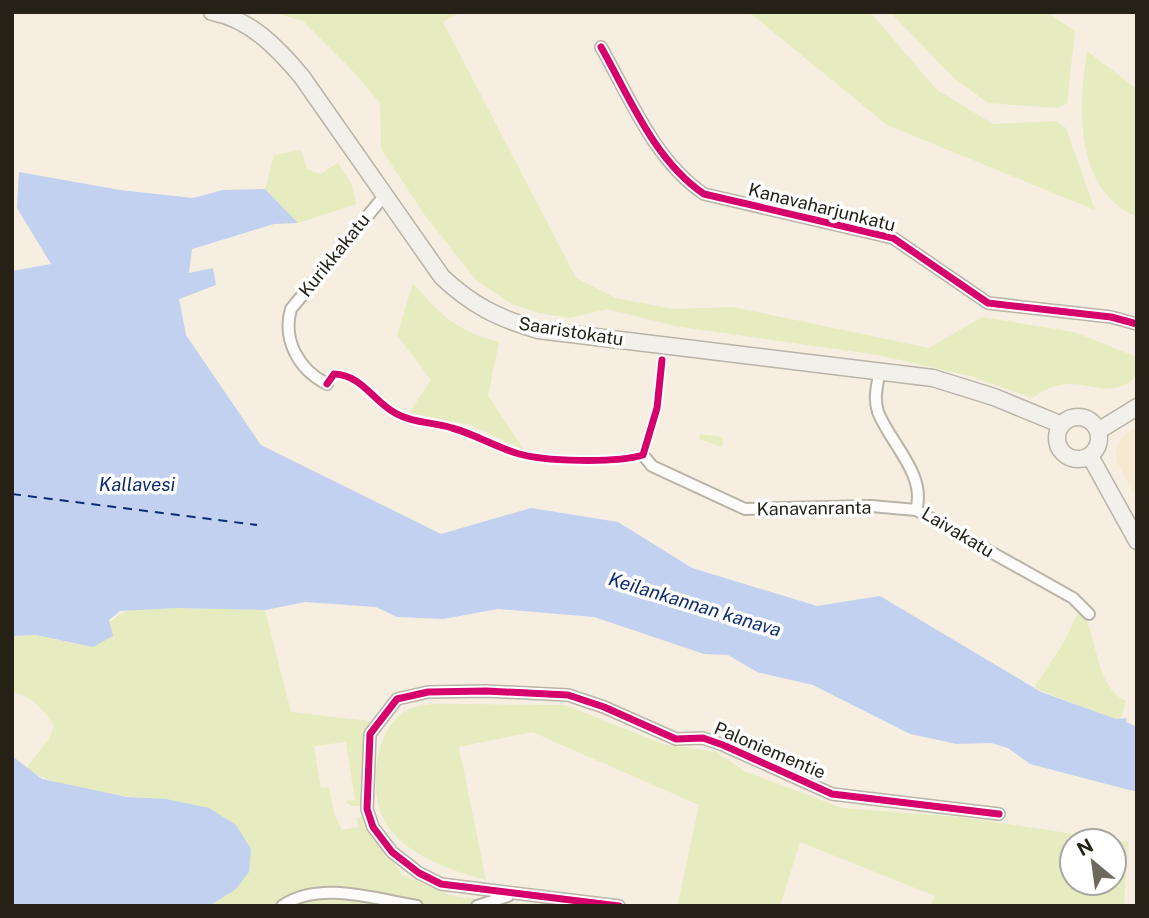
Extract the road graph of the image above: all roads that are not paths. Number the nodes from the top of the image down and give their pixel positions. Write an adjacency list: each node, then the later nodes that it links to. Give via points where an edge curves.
1 (212, 12): 3 (main road, Saaristokatu, via 250,27 279,50)
2 (601, 47): 4 (street, Kanavaharjunkatu, via 663,157 682,179 704,194 893,238 988,303)
3 (384, 196): 5 (main road, Saaristokatu, via 442,277 498,318 538,330); 6 (street, Kurikkakatu, via 291,309 287,323 295,351 314,377)
4 (1137, 324)
5 (880, 369): 8 (main road, Saaristokatu, via 933,378); 12 (street, Laivakatu, via 875,396 878,411 918,484)
6 (327, 384)
7 (1137, 407): 9 (main road)
8 (1062, 425): 9 (main road, via 1079,417); 11 (main road, via 1058,435 1063,452 1078,459)
9 (1098, 430): 11 (main road, via 1097,447)
10 (643, 455): 12 (street, Kanavanranta, via 652,466 746,509 870,506)
11 (1090, 456): 13 (main road)
12 (916, 510): 14 (street, Laivakatu, via 1073,598)
13 (1137, 541)
14 (1090, 614)
15 (999, 814): 16 (street, Paloniementie, via 832,794 703,738 676,739 568,695 428,692 397,699 370,734 366,792 373,827 392,852 441,884)
16 (514, 894): 19 (street); 20 (street, Paloniementie)
17 (282, 906): 18 (street, via 294,897 313,893)
18 (417, 906)
19 (477, 906)
20 (619, 906)

